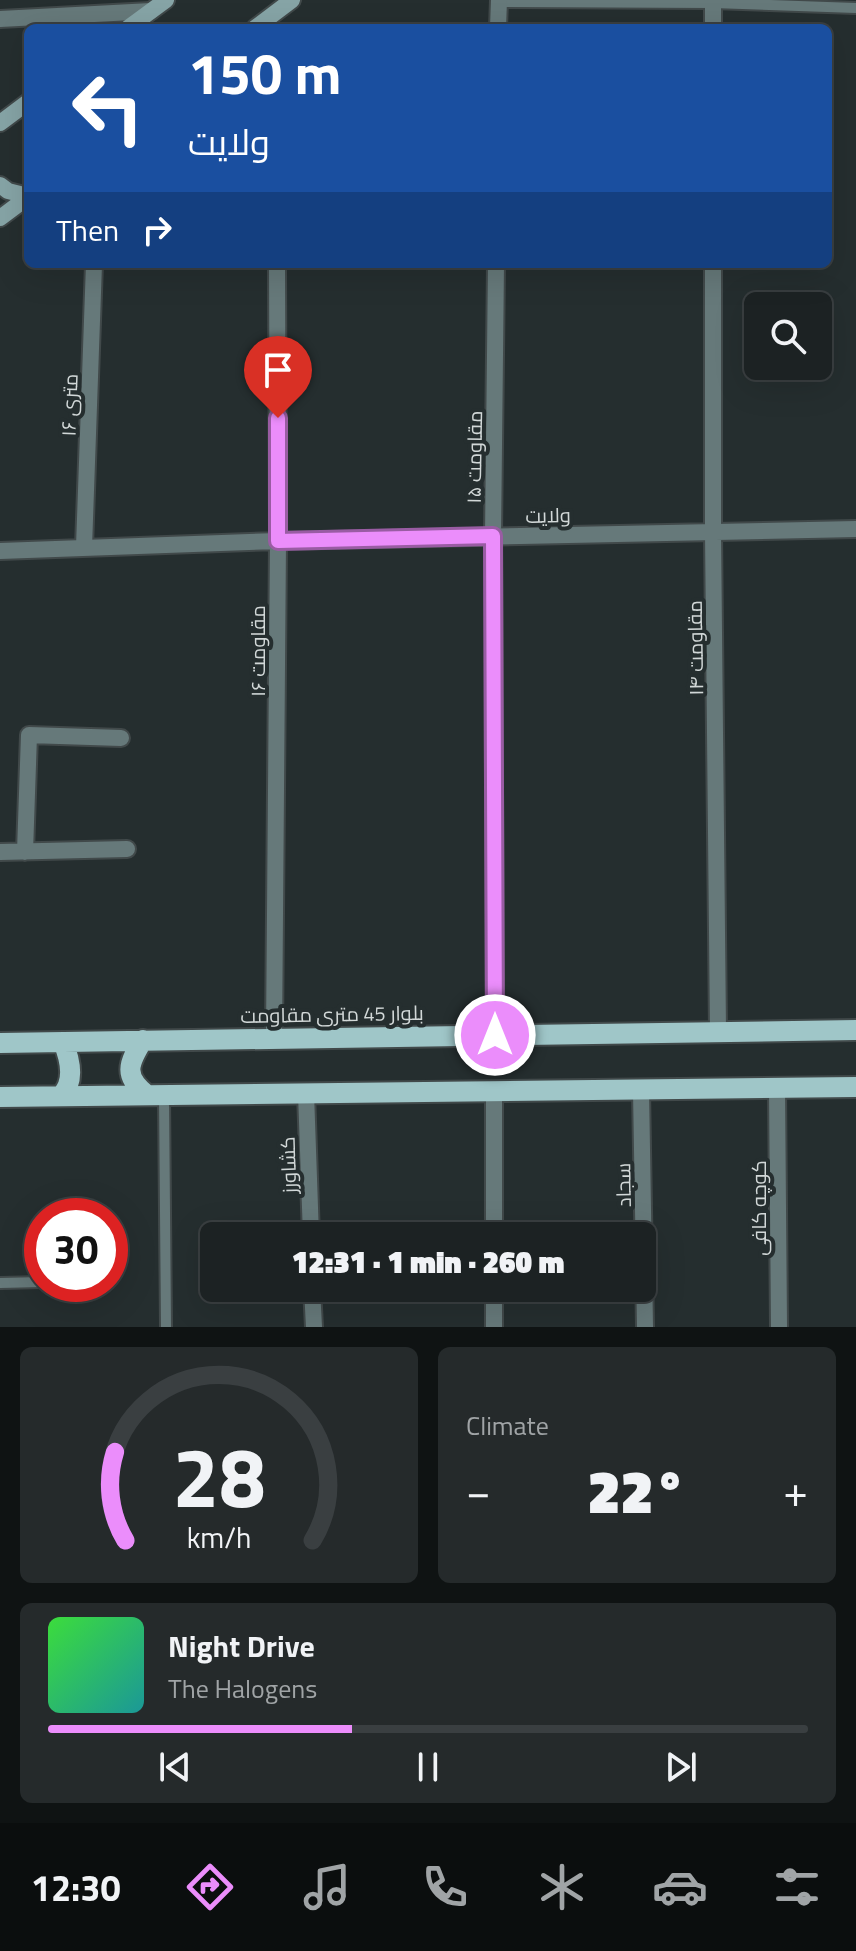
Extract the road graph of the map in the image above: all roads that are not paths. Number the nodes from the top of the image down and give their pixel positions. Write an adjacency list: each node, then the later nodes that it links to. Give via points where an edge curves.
1 (166, 0): 6 (main road)
2 (292, 0): 8 (main road)
3 (499, 1): 4 (lane); 10 (street)
4 (713, 1): 5 (lane); 11 (street)
5 (856, 8)
6 (151, 11): 7 (street); 9 (main road)
7 (0, 19)
8 (277, 20)
9 (133, 24)
10 (498, 24)
11 (713, 24)
12 (24, 105): 13 (main road)
13 (0, 123)
14 (0, 185): 15 (main road)
15 (24, 195)
16 (24, 199): 17 (main road)
17 (0, 218)
18 (94, 268): 26 (street, ۱۶ متری)
19 (277, 268): 25 (street, مقاومت ۱۶)
20 (496, 268): 24 (street, مقاومت ۱۵)
21 (713, 268): 23 (street, مقاومت ۱۴)
22 (856, 529): 23 (street, ولایت)
23 (713, 532): 24 (street, ولایت); 33 (street, مقاومت ۱۴)
24 (493, 536): 25 (street, ولایت); 34 (street, مقاومت ۱۵)
25 (278, 541): 26 (street, ولایت); 35 (street, مقاومت ۱۶)
26 (84, 547): 27 (street, ولایت)
27 (0, 551)
28 (121, 738): 31 (street, via 29,735)
29 (127, 849): 31 (street)
30 (0, 852): 31 (street)
31 (25, 852)
32 (856, 1030): 33 (main road, بلوار 45 متری مقاومت)
33 (718, 1032): 34 (main road, بلوار 45 متری مقاومت)
34 (495, 1035): 35 (main road, بلوار 45 متری مقاومت)
35 (274, 1038): 36 (main road, بلوار 45 متری مقاومت)
36 (143, 1040): 37 (main road, بلوار 45 متری مقاومت); 44 (main road, via 130,1071 134,1085)
37 (63, 1042): 38 (main road, بلوار 45 متری مقاومت); 45 (main road, via 71,1074)
38 (0, 1043)
39 (856, 1087): 40 (main road)
40 (777, 1088): 41 (main road); 57 (street, کوچه کافی)
41 (641, 1090): 42 (main road); 56 (street, سجاد)
42 (494, 1091): 43 (main road); 48 (street)
43 (306, 1093): 44 (main road); 47 (street, کشاورز)
44 (156, 1095): 45 (main road); 53 (lane)
45 (61, 1096): 46 (main road)
46 (0, 1097)
47 (311, 1222)
48 (494, 1222)
49 (24, 1282): 50 (lane)
50 (0, 1283)
51 (313, 1302): 54 (street)
52 (494, 1302): 55 (street)
53 (166, 1327)
54 (314, 1327)
55 (494, 1327)
56 (645, 1327)
57 (779, 1327)

